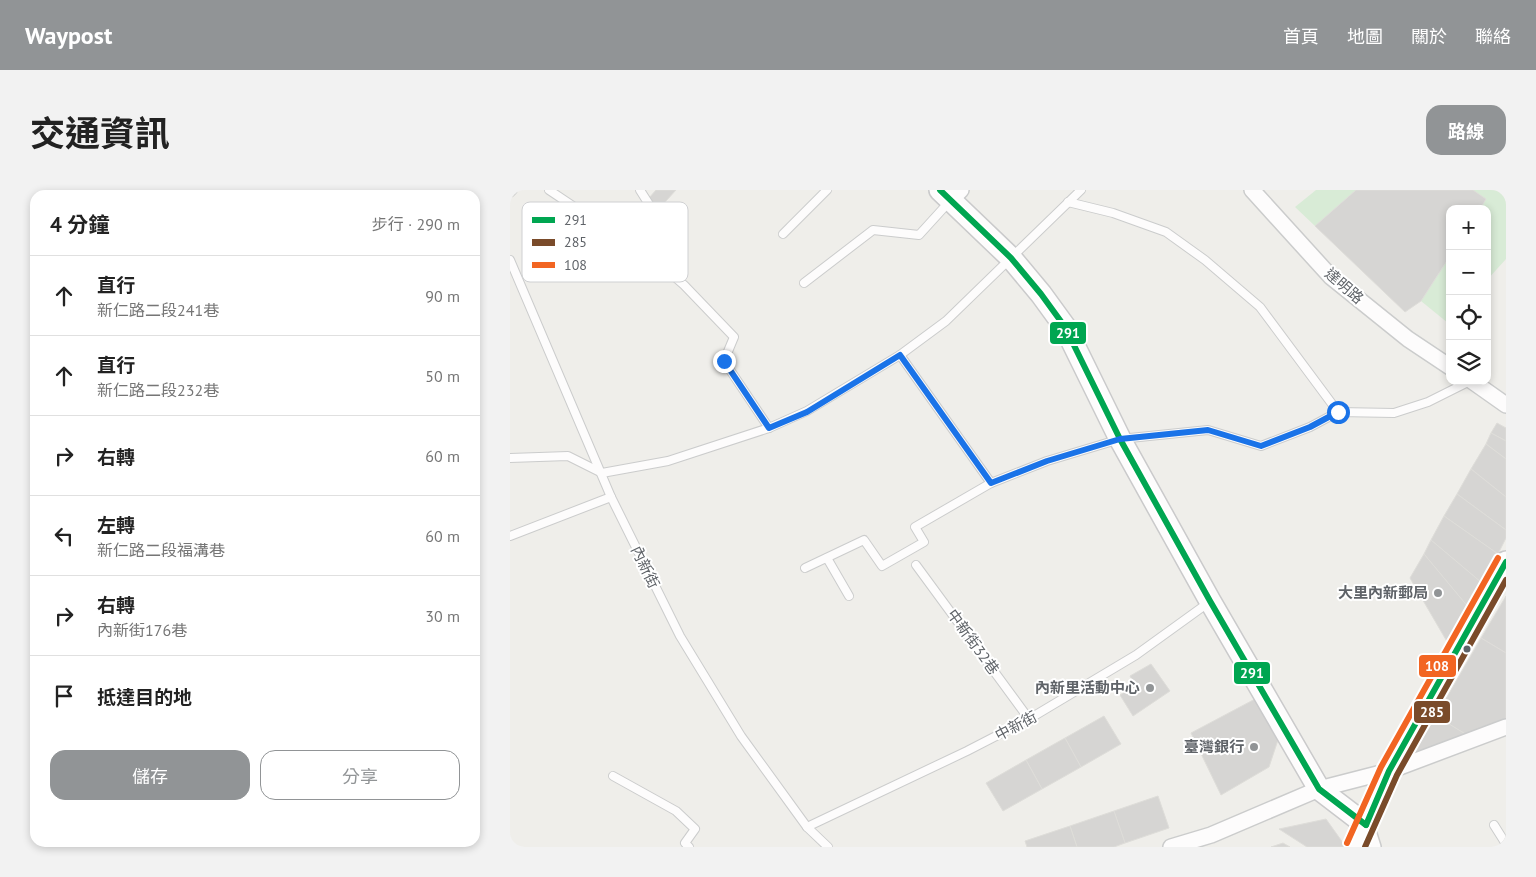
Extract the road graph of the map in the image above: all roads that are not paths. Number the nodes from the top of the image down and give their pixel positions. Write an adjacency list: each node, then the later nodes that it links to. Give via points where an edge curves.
1 (513, 190): 7 (lane)
2 (549, 190): 9 (lane)
3 (640, 190): 10 (lane)
4 (827, 190): 12 (lane)
5 (1081, 190): 11 (lane)
6 (1252, 190): 18 (street, 達明路, via 1331,276 1408,339)
7 (510, 193)
8 (950, 194): 13 (street); 16 (lane, via 918,235 873,230)
9 (567, 202)
10 (648, 202)
11 (1068, 202): 13 (lane); 22 (lane, via 1113,213 1166,232 1205,260 1260,307)
12 (783, 234)
13 (1011, 258): 17 (lane, via 946,321); 24 (street, via 1065,327)
14 (510, 260): 26 (lane, 內新街)
15 (679, 282): 23 (lane, via 734,337 724,361)
16 (804, 282)
17 (900, 355): 23 (lane, via 807,412); 27 (lane)
18 (1446, 364)
19 (1463, 385): 22 (lane, via 1428,402 1394,413)
20 (1477, 385): 21 (street)
21 (1506, 404)
22 (1338, 412): 24 (lane, via 1261,446 1208,430)
23 (769, 428): 26 (lane, via 668,461)
24 (1120, 439): 27 (lane, via 1047,461); 35 (street)
25 (510, 458): 26 (lane, via 568,456)
26 (602, 473): 28 (lane, 內新街)
27 (991, 483): 30 (lane, via 915,527 924,542 882,566 864,540)
28 (611, 497): 29 (lane); 43 (lane, 內新街, via 680,636 741,736)
29 (510, 536)
30 (828, 558): 33 (lane); 34 (lane)
31 (1506, 562): 38 (street)
32 (916, 565): 36 (lane, 中新街32巷)
33 (805, 568)
34 (850, 596)
35 (1210, 601): 36 (lane, 中新街, via 1136,655); 40 (street)
36 (1030, 719): 43 (lane, 中新街)
37 (1506, 727): 38 (street)
38 (1388, 771): 40 (street); 41 (street)
39 (613, 776): 45 (lane, via 676,810 695,829 685,843)
40 (1319, 789): 41 (street); 47 (street, via 1211,835)
41 (1366, 825): 48 (street); 49 (street)
42 (1494, 825): 44 (lane)
43 (807, 827): 46 (lane, 內新街)
44 (1506, 844)
45 (689, 847)
46 (828, 847)
47 (1171, 847)
48 (1355, 847)
49 (1373, 847)

